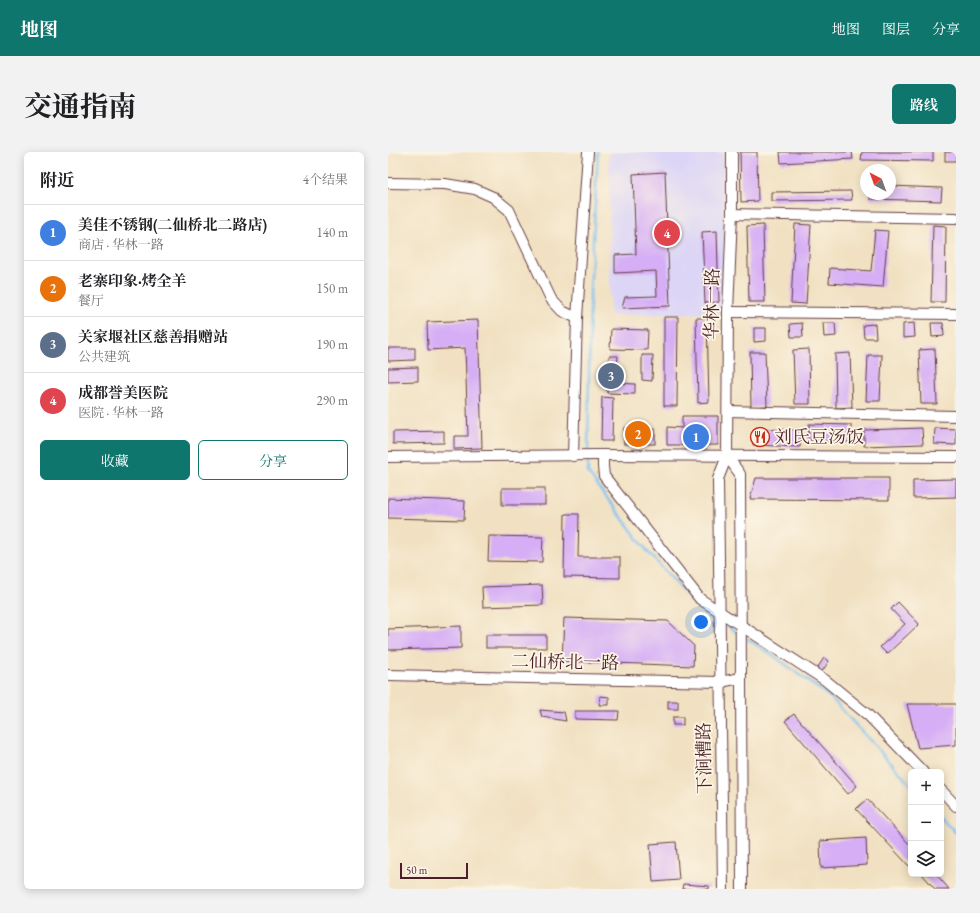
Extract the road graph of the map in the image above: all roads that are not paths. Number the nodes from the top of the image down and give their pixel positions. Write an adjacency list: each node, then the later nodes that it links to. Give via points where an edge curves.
1 (588, 152): 8 (street)
2 (732, 152): 4 (street, 华林一路)
3 (388, 183): 8 (street, via 445,184 475,189 493,197 509,210 551,300 562,311)
4 (732, 214): 5 (street); 6 (street, 华林一路)
5 (956, 218)
6 (728, 312): 7 (street); 9 (street, 华林一路)
7 (956, 314)
8 (577, 318): 12 (street)
9 (728, 412): 10 (street); 13 (street, 华林一路)
10 (956, 416)
11 (601, 455): 12 (street); 13 (street); 16 (street, via 604,476 700,599)
12 (576, 456): 15 (street)
13 (727, 456): 14 (street); 16 (street, 下涧槽路, via 718,479); 17 (street, 下涧槽路, via 740,474)
14 (956, 456)
15 (388, 457)
16 (720, 618): 17 (street); 20 (street, 下涧槽路)
17 (741, 632): 19 (street, 下涧槽路); 21 (street, via 825,680 868,715)
18 (388, 675): 20 (street, 二仙桥北一路)
19 (741, 678): 20 (street, 二仙桥北一路); 25 (street, 下涧槽路)
20 (720, 682): 24 (street, 下涧槽路)
21 (920, 769)
22 (944, 793): 23 (street)
23 (956, 806)
24 (723, 889)
25 (742, 889)

